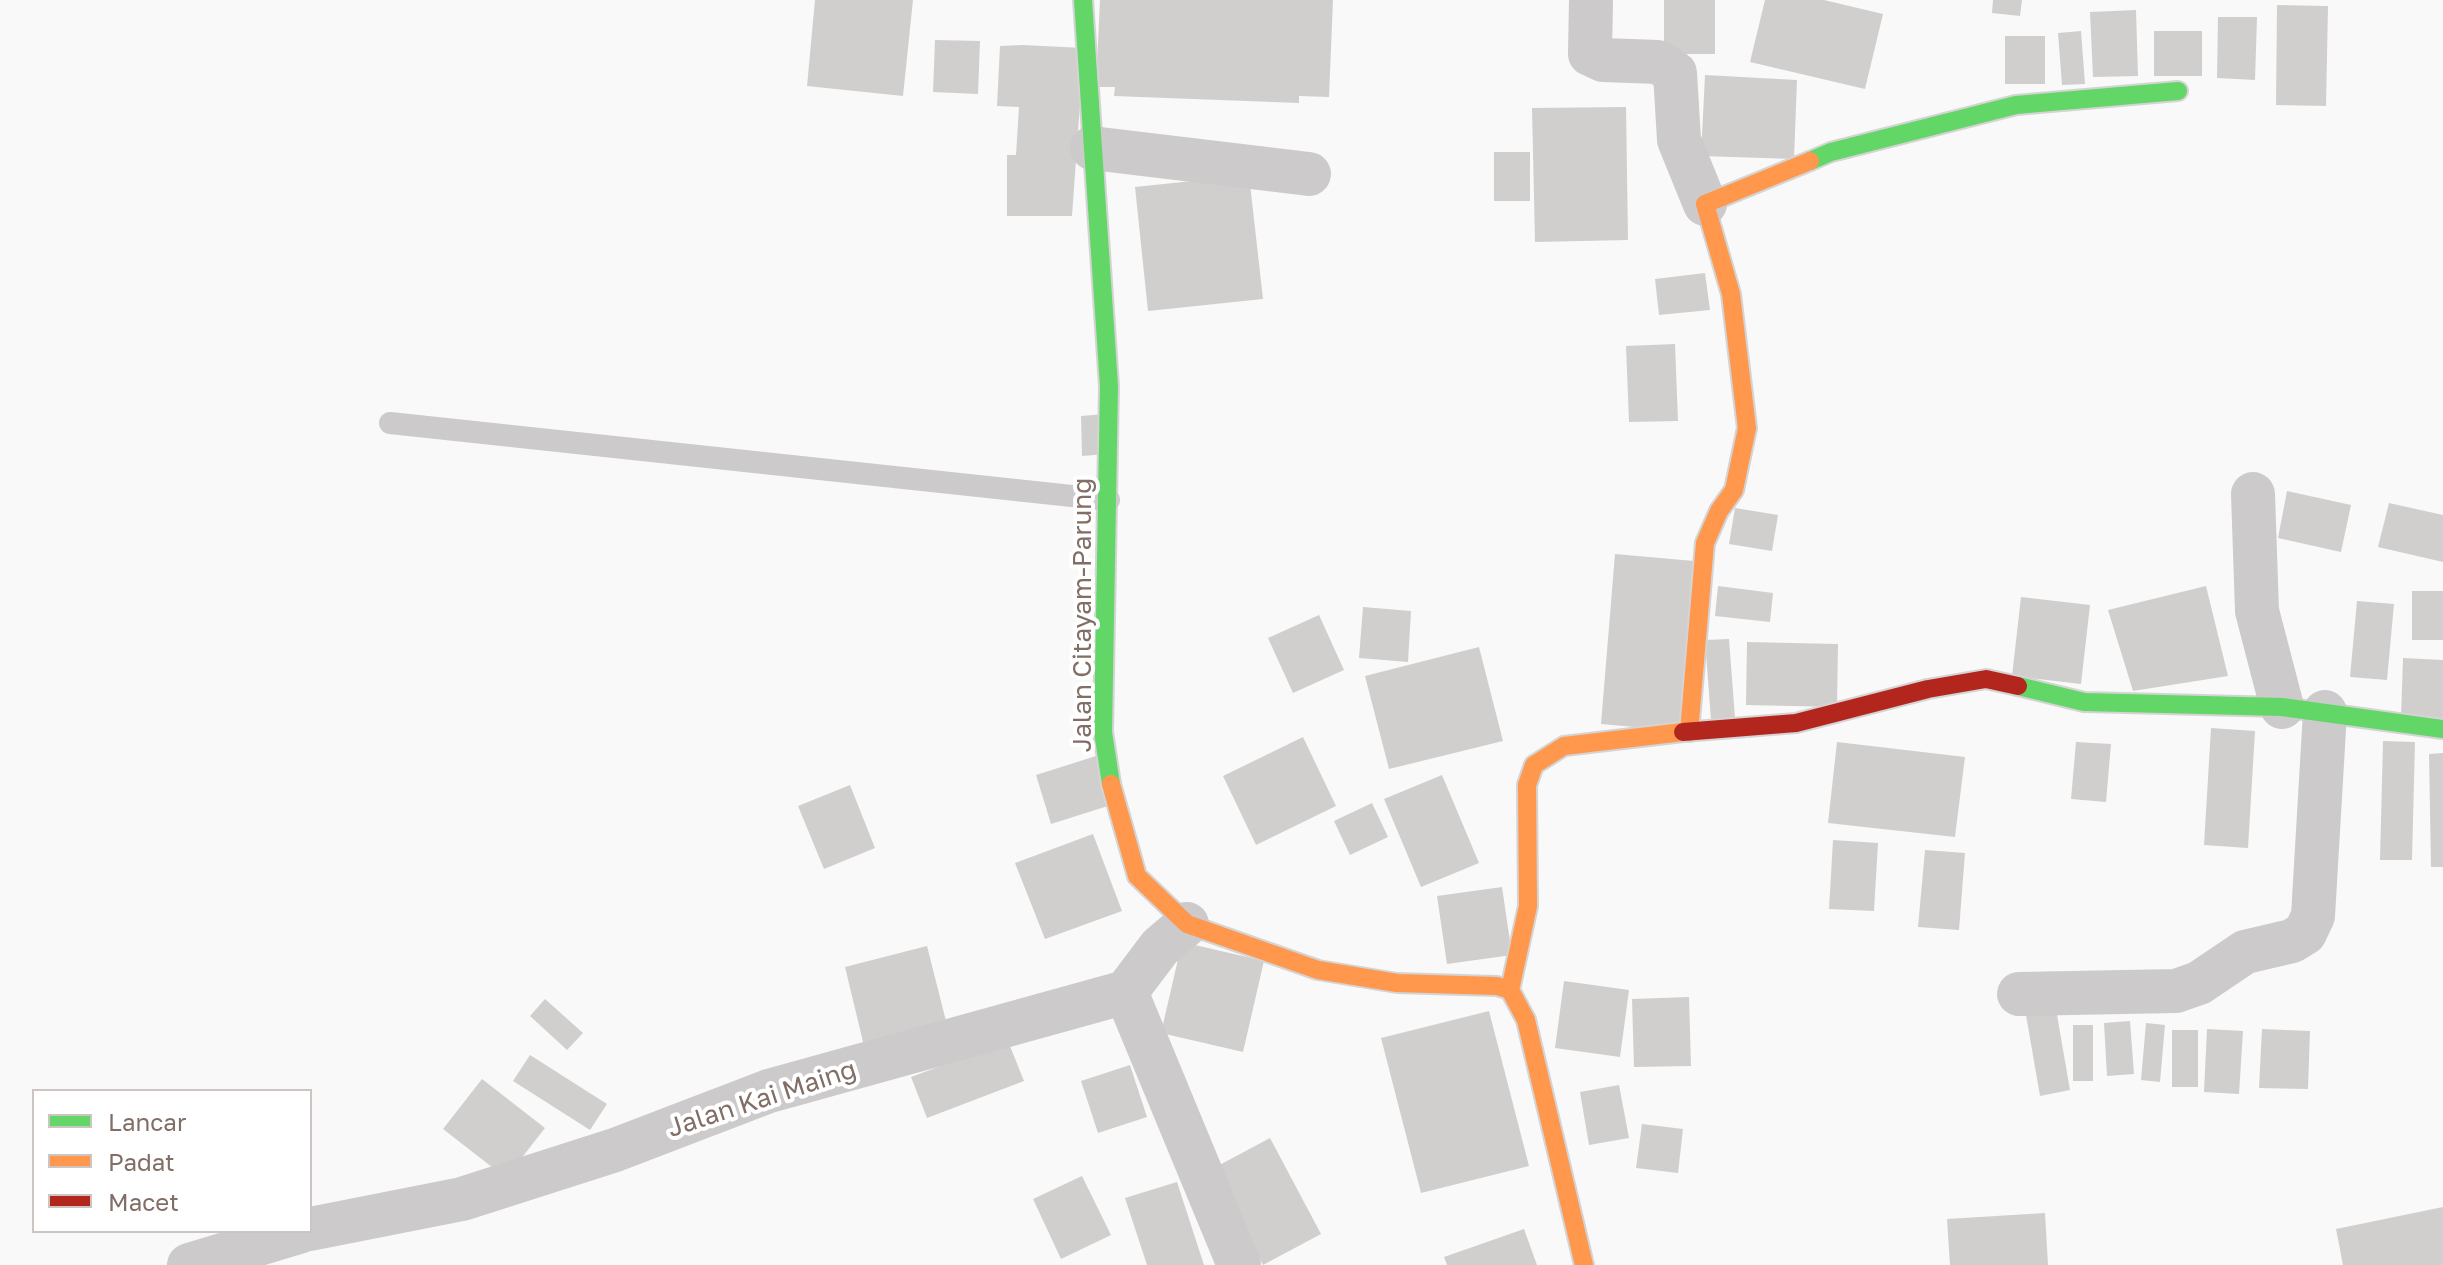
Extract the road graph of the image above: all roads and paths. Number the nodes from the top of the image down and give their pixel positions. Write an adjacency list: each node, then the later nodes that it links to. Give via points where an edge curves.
1 (1083, 0): 4 (street, Jalan Citayam-Parung)
2 (1591, 0): 6 (street, via 1590,54 1603,60 1658,62 1675,73 1679,140)
3 (2178, 91): 6 (street, via 2029,103 1979,113 1831,152)
4 (1092, 148): 5 (street); 9 (street, Jalan Citayam-Parung, via 1109,386)
5 (1309, 174)
6 (1705, 204): 13 (street, via 1731,294 1747,428 1734,490 1705,543)
7 (390, 423): 9 (lane)
8 (2253, 494): 10 (street, via 2257,611)
9 (1109, 500): 14 (street, Jalan Citayam-Parung, via 1103,732 1112,792 1137,876)
10 (2282, 707): 11 (street); 13 (street, via 2084,702 1986,679 1796,723)
11 (2325, 712): 12 (street); 17 (street, via 2313,916 2305,933 2245,952 2199,983 2176,991)
12 (2443, 729)
13 (1689, 732): 15 (street, via 1587,741 1545,755 1534,765 1526,797 1528,906)
14 (1187, 924): 15 (street, Jalan Citayam-Parung, via 1318,970 1397,983); 16 (street, via 1140,969)
15 (1510, 990): 22 (street, via 1526,1020)
16 (1126, 992): 18 (street, Jalan Kai Maing, via 769,1091 615,1150 462,1199); 21 (street)
17 (2019, 994)
18 (312, 1229)
19 (295, 1233): 20 (street)
20 (189, 1265)
21 (1239, 1265)
22 (1584, 1265)

